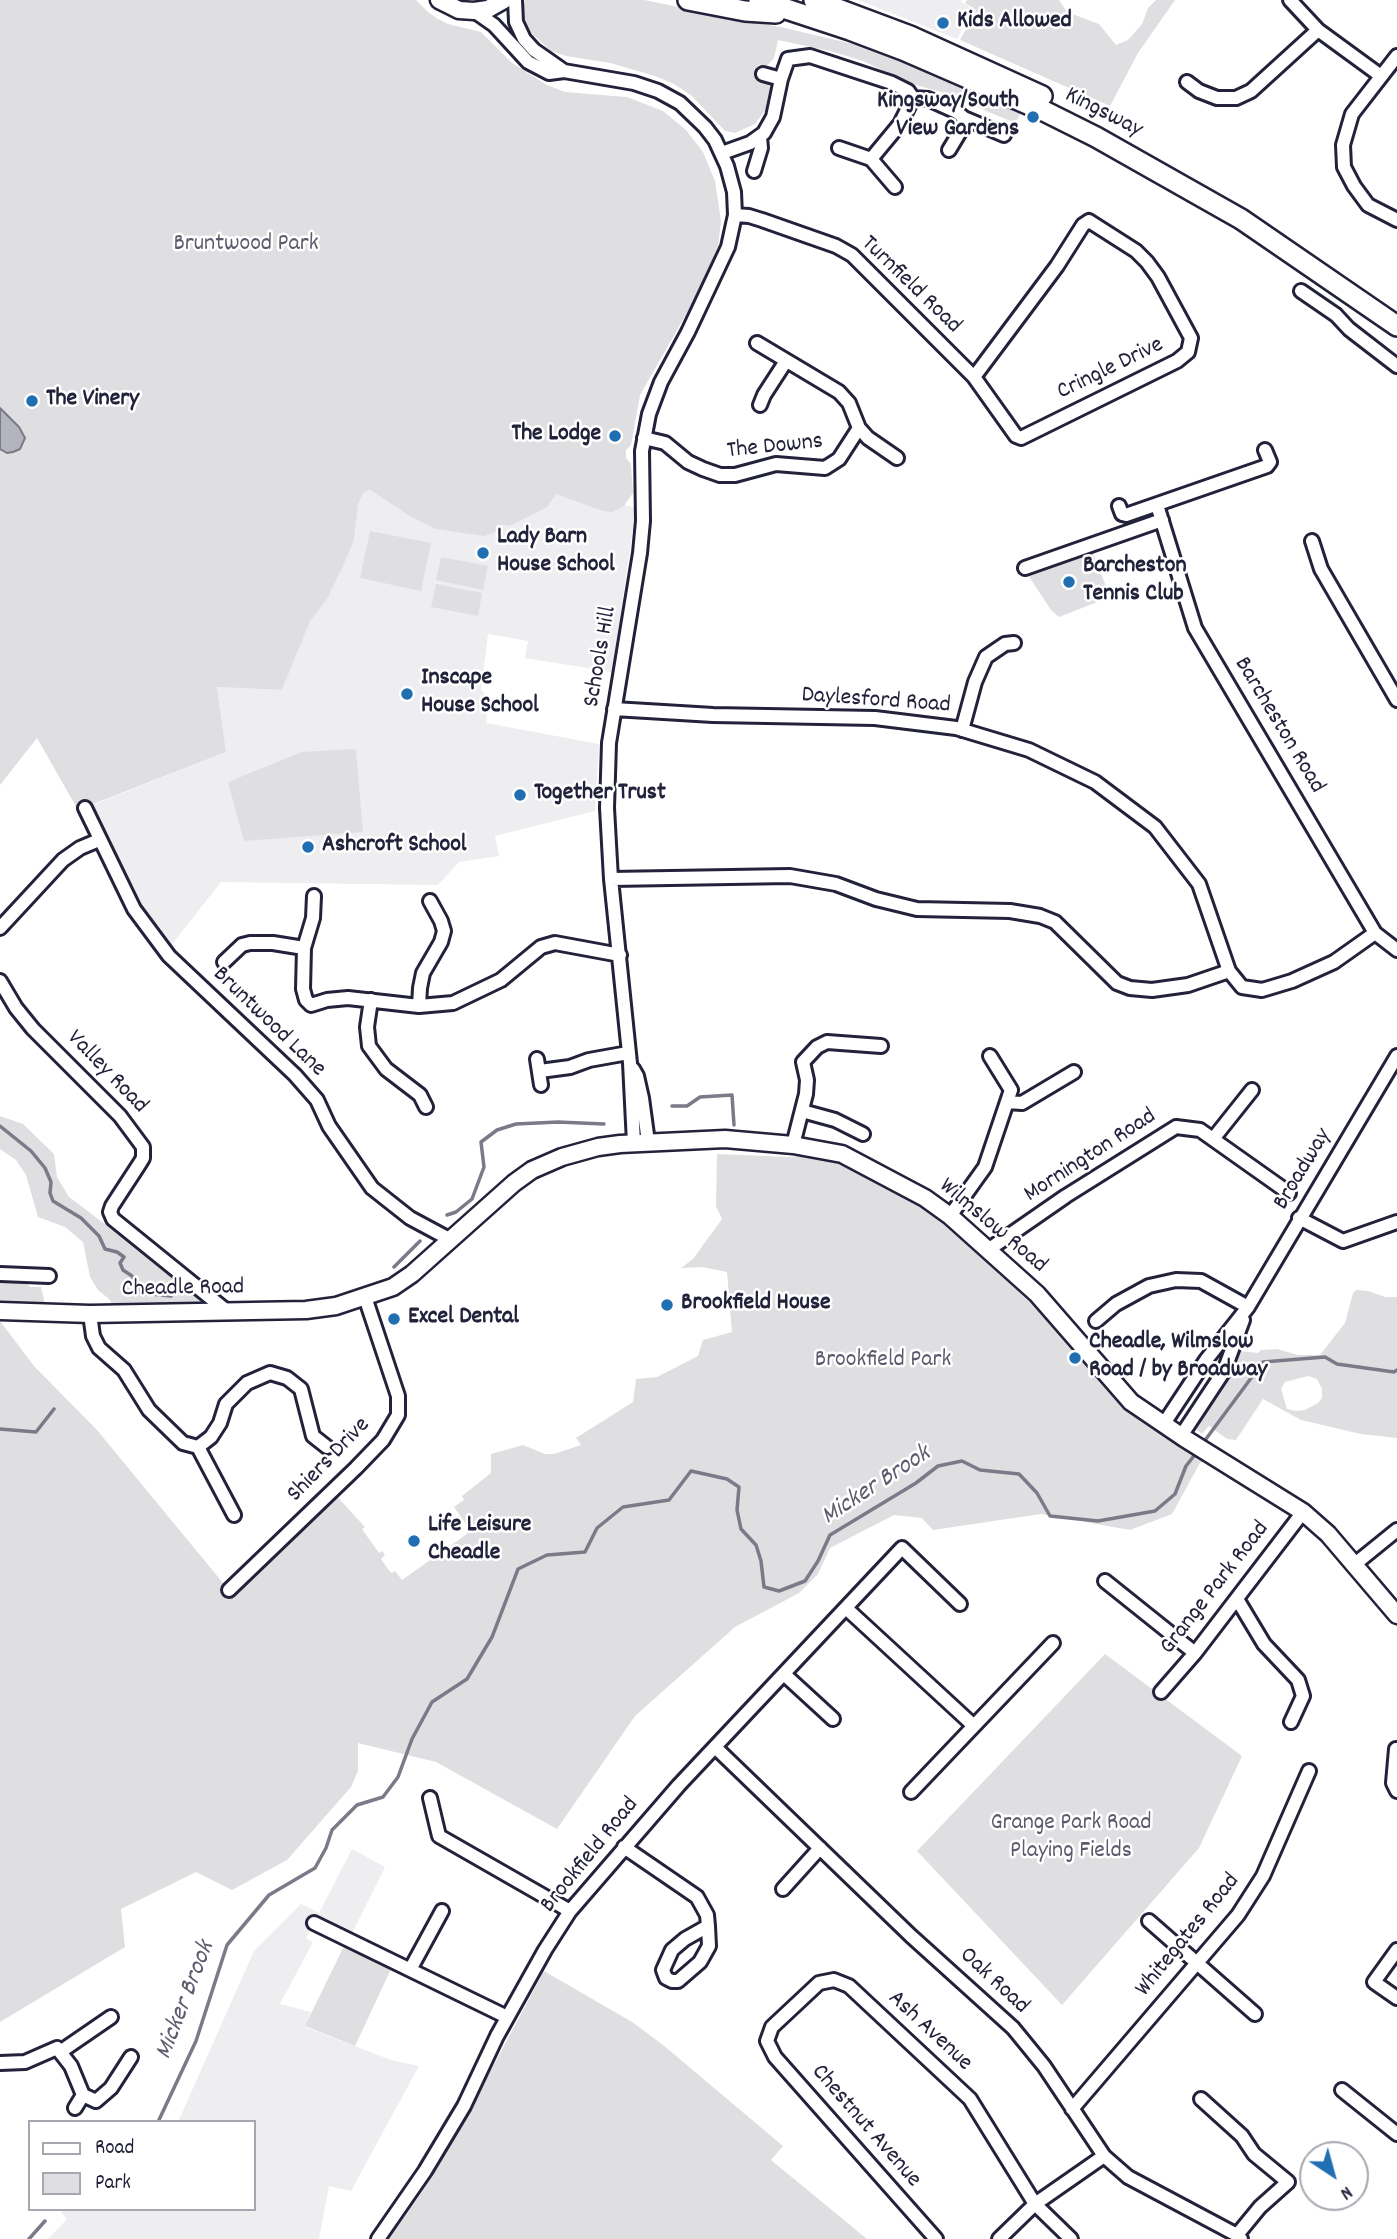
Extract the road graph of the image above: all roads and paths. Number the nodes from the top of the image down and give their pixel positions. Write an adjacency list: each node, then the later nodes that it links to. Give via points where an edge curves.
1 (439, 0): 8 (main road)
2 (504, 0): 8 (main road)
3 (515, 0): 11 (street, Schools Hill, via 516,22 524,39)
4 (688, 0): 7 (highway, via 745,11)
5 (758, 0): 7 (highway, Kingsway)
6 (1290, 0): 9 (street)
7 (814, 4): 29 (highway, Kingsway, via 910,36 1153,152 1297,239); 30 (highway, Kingsway, via 1096,137 1241,219)
8 (474, 11): 11 (street, Schools Hill, via 539,69 549,74)
9 (1318, 30): 13 (street); 15 (street, via 1251,91 1236,98 1217,98)
10 (1397, 56): 13 (street)
11 (564, 71): 22 (street, Schools Hill, via 658,91 690,111)
12 (763, 74): 14 (street)
13 (1381, 76): 27 (street, via 1352,114 1343,145 1344,167 1368,205)
14 (781, 79): 16 (street, via 788,59 810,56 892,83); 19 (street, via 773,117)
15 (1187, 82)
16 (914, 98): 17 (street, via 928,99); 23 (street, via 900,124)
17 (964, 118): 18 (street); 21 (street)
18 (1004, 135)
19 (760, 137): 22 (street); 24 (street)
20 (839, 148): 23 (street)
21 (949, 150)
22 (722, 153): 26 (street, Schools Hill, via 733,185)
23 (871, 159): 25 (street)
24 (754, 171)
25 (895, 187)
26 (736, 215): 34 (street, Turnfield Road, via 845,250); 37 (street, Schools Hill, via 729,247 661,382)
27 (1397, 220)
28 (1301, 291): 33 (street)
29 (1397, 310)
30 (1397, 326)
31 (757, 343): 32 (street, The Downs)
32 (786, 361): 35 (street, The Downs); 36 (street, The Downs, via 839,391)
33 (1397, 366)
34 (974, 377): 38 (street, Turnfield Road); 38 (street, Cringle Drive, via 1089,221 1136,251 1152,268 1191,338 1186,355)
35 (760, 405)
36 (859, 428): 37 (street, The Downs, via 839,459 825,468 776,464 735,475 703,469 665,443); 40 (street, The Downs)
37 (644, 438): 48 (street, Schools Hill, via 640,553)
38 (1021, 438)
39 (1265, 450): 41 (street, via 1267,466)
40 (897, 458)
41 (1157, 505): 42 (street, via 1126,515); 43 (street, Barcheston Road)
42 (1119, 506)
43 (1162, 520): 45 (street); 56 (street, Barcheston Road, via 1195,628)
44 (1312, 541): 47 (street, via 1321,569)
45 (1025, 568)
46 (1013, 643): 49 (street, via 986,657)
47 (1397, 700)
48 (614, 709): 49 (street, Daylesford Road, via 875,718); 52 (street, Schools Hill, via 607,769)
49 (962, 730): 61 (street, Daylesford Road, via 1028,750 1096,782 1155,827 1199,884)
50 (85, 808): 51 (street, Bruntwood Lane)
51 (99, 840): 55 (street, via 63,860); 83 (street, Bruntwood Lane, via 134,909 161,946 317,1100 329,1126 372,1188 410,1218)
52 (611, 879): 59 (street, Schools Hill); 61 (street, via 790,876 836,884 917,909 1040,916 1055,922 1117,983 1130,988 1188,985)
53 (314, 896): 57 (street)
54 (430, 901): 64 (street, via 444,931 424,973)
55 (0, 928)
56 (1375, 933): 58 (street, Barcheston Road); 61 (street, via 1334,961 1262,990 1242,987)
57 (304, 948): 60 (street, via 250,943); 63 (street, via 303,989 311,1005 348,998)
58 (1397, 950)
59 (620, 954): 64 (street, via 555,943 541,947 501,980 472,996); 67 (street, Schools Hill)
60 (224, 962)
61 (1229, 971)
62 (0, 981): 90 (street, Valley Road, via 33,1029 140,1140 143,1158 112,1206 113,1219)
63 (371, 1000): 64 (street); 73 (street, via 369,1046)
64 (419, 1006)
65 (881, 1046): 74 (street, via 827,1042 797,1060 807,1080)
66 (990, 1056): 72 (street, via 1011,1090)
67 (629, 1058): 70 (street, via 589,1060 570,1067 538,1065); 77 (street, Schools Hill, via 637,1076)
68 (1395, 1061): 81 (street, Broadway)
69 (1074, 1072): 72 (street, via 1022,1103)
70 (541, 1085)
71 (1252, 1090): 76 (street)
72 (1007, 1102): 80 (street, via 985,1167)
73 (426, 1107)
74 (802, 1111): 75 (street); 78 (street)
75 (863, 1134)
76 (1213, 1139): 79 (street, Mornington Road); 84 (street, Mornington Road, via 1200,1129 1176,1128)
77 (641, 1142): 78 (main road, Wilmslow Road, via 717,1133); 83 (main road, Wilmslow Road, via 598,1147 532,1170)
78 (793, 1145): 80 (main road, Wilmslow Road, via 842,1154)
79 (1289, 1193)
80 (950, 1216): 84 (main road, Wilmslow Road)
81 (1299, 1218): 82 (street, via 1343,1241); 88 (street, Broadway)
82 (1397, 1222)
83 (451, 1240): 87 (main road, Wilmslow Road, via 393,1287)
84 (988, 1250): 93 (main road, Wilmslow Road, via 1037,1294 1131,1402)
85 (0, 1274): 86 (street)
86 (50, 1276)
87 (365, 1297): 90 (main road, Cheadle Road, via 306,1311); 102 (street, Shiers Drive, via 398,1396 398,1415 383,1440 356,1468)
88 (1248, 1307): 92 (street, via 1201,1282 1177,1280 1149,1286); 93 (street, Broadway); 94 (street, Broadway, via 1224,1371)
89 (0, 1311): 91 (main road, Cheadle Road)
90 (228, 1312): 91 (main road, Cheadle Road)
91 (90, 1314): 95 (street, via 99,1349 124,1370 149,1410 183,1443)
92 (1096, 1321)
93 (1163, 1425): 94 (main road, Wilmslow Road)
94 (1185, 1439): 97 (main road, Wilmslow Road)
95 (198, 1447): 96 (street, via 211,1437 226,1404 247,1383 270,1373 301,1389 313,1436); 98 (street)
96 (327, 1447)
97 (1303, 1512): 100 (main road, Wilmslow Road); 103 (street, Grange Park Road)
98 (234, 1515)
99 (1397, 1530): 100 (street)
100 (1355, 1564): 106 (main road, Wilmslow Road)
101 (1105, 1581): 108 (street)
102 (229, 1590)
103 (1237, 1599): 108 (street, Grange Park Road); 113 (street, via 1264,1644 1298,1680 1303,1696)
104 (960, 1604): 105 (street, Brookfield Road, via 902,1548)
105 (847, 1609): 109 (street, Brookfield Road); 112 (street)
106 (1397, 1615)
107 (1053, 1643): 112 (street)
108 (1195, 1653): 110 (street, Grange Park Road)
109 (785, 1675): 111 (street); 114 (street, Brookfield Road)
110 (1161, 1692)
111 (833, 1719)
112 (969, 1722): 118 (street)
113 (1291, 1722)
114 (715, 1747): 120 (street, Brookfield Road); 121 (street, Oak Road)
115 (1396, 1749): 117 (street, via 1393,1783)
116 (1309, 1771): 129 (street, Whitegates Road, via 1263,1876)
117 (1397, 1791)
118 (911, 1792)
119 (430, 1798): 124 (street, via 439,1836)
120 (624, 1847): 124 (street, Brookfield Road); 127 (street, via 696,1897)
121 (820, 1848): 122 (street); 143 (street, Oak Road, via 1013,2028)
122 (783, 1889)
123 (442, 1911): 130 (street)
124 (570, 1911): 134 (street, Brookfield Road)
125 (1149, 1921): 129 (street)
126 (314, 1923): 130 (street)
127 (708, 1926): 127 (street, via 709,1946 700,1962 671,1982 663,1970 672,1950)
128 (1397, 1950): 131 (street, via 1374,1982)
129 (1196, 1965): 132 (street); 143 (street, Whitegates Road)
130 (411, 1968): 134 (street)
131 (1397, 1998)
132 (1255, 2014)
133 (111, 2017): 136 (street)
134 (508, 2017): 148 (street, Brookfield Road, via 464,2106)
135 (767, 2041): 146 (street, Ash Avenue, via 772,2027 819,1983 834,1980 849,1986 970,2099); 149 (street, Chestnut Avenue, via 775,2057)
136 (60, 2052): 138 (street, via 57,2048 25,2062); 140 (street)
137 (131, 2057): 140 (street, via 111,2088 96,2101)
138 (0, 2063)
139 (1342, 2090): 144 (street)
140 (83, 2095): 142 (street)
141 (1201, 2099): 147 (street, via 1288,2182 1260,2207)
142 (75, 2108)
143 (1072, 2109): 145 (street, Oak Road)
144 (1397, 2133)
145 (1104, 2156): 146 (street); 147 (street, Oak Road, via 1128,2177)
146 (1035, 2204): 150 (street); 151 (street, Ash Avenue)
147 (1239, 2237)
148 (378, 2239)
149 (936, 2239)
150 (999, 2239)
151 (1071, 2239)

